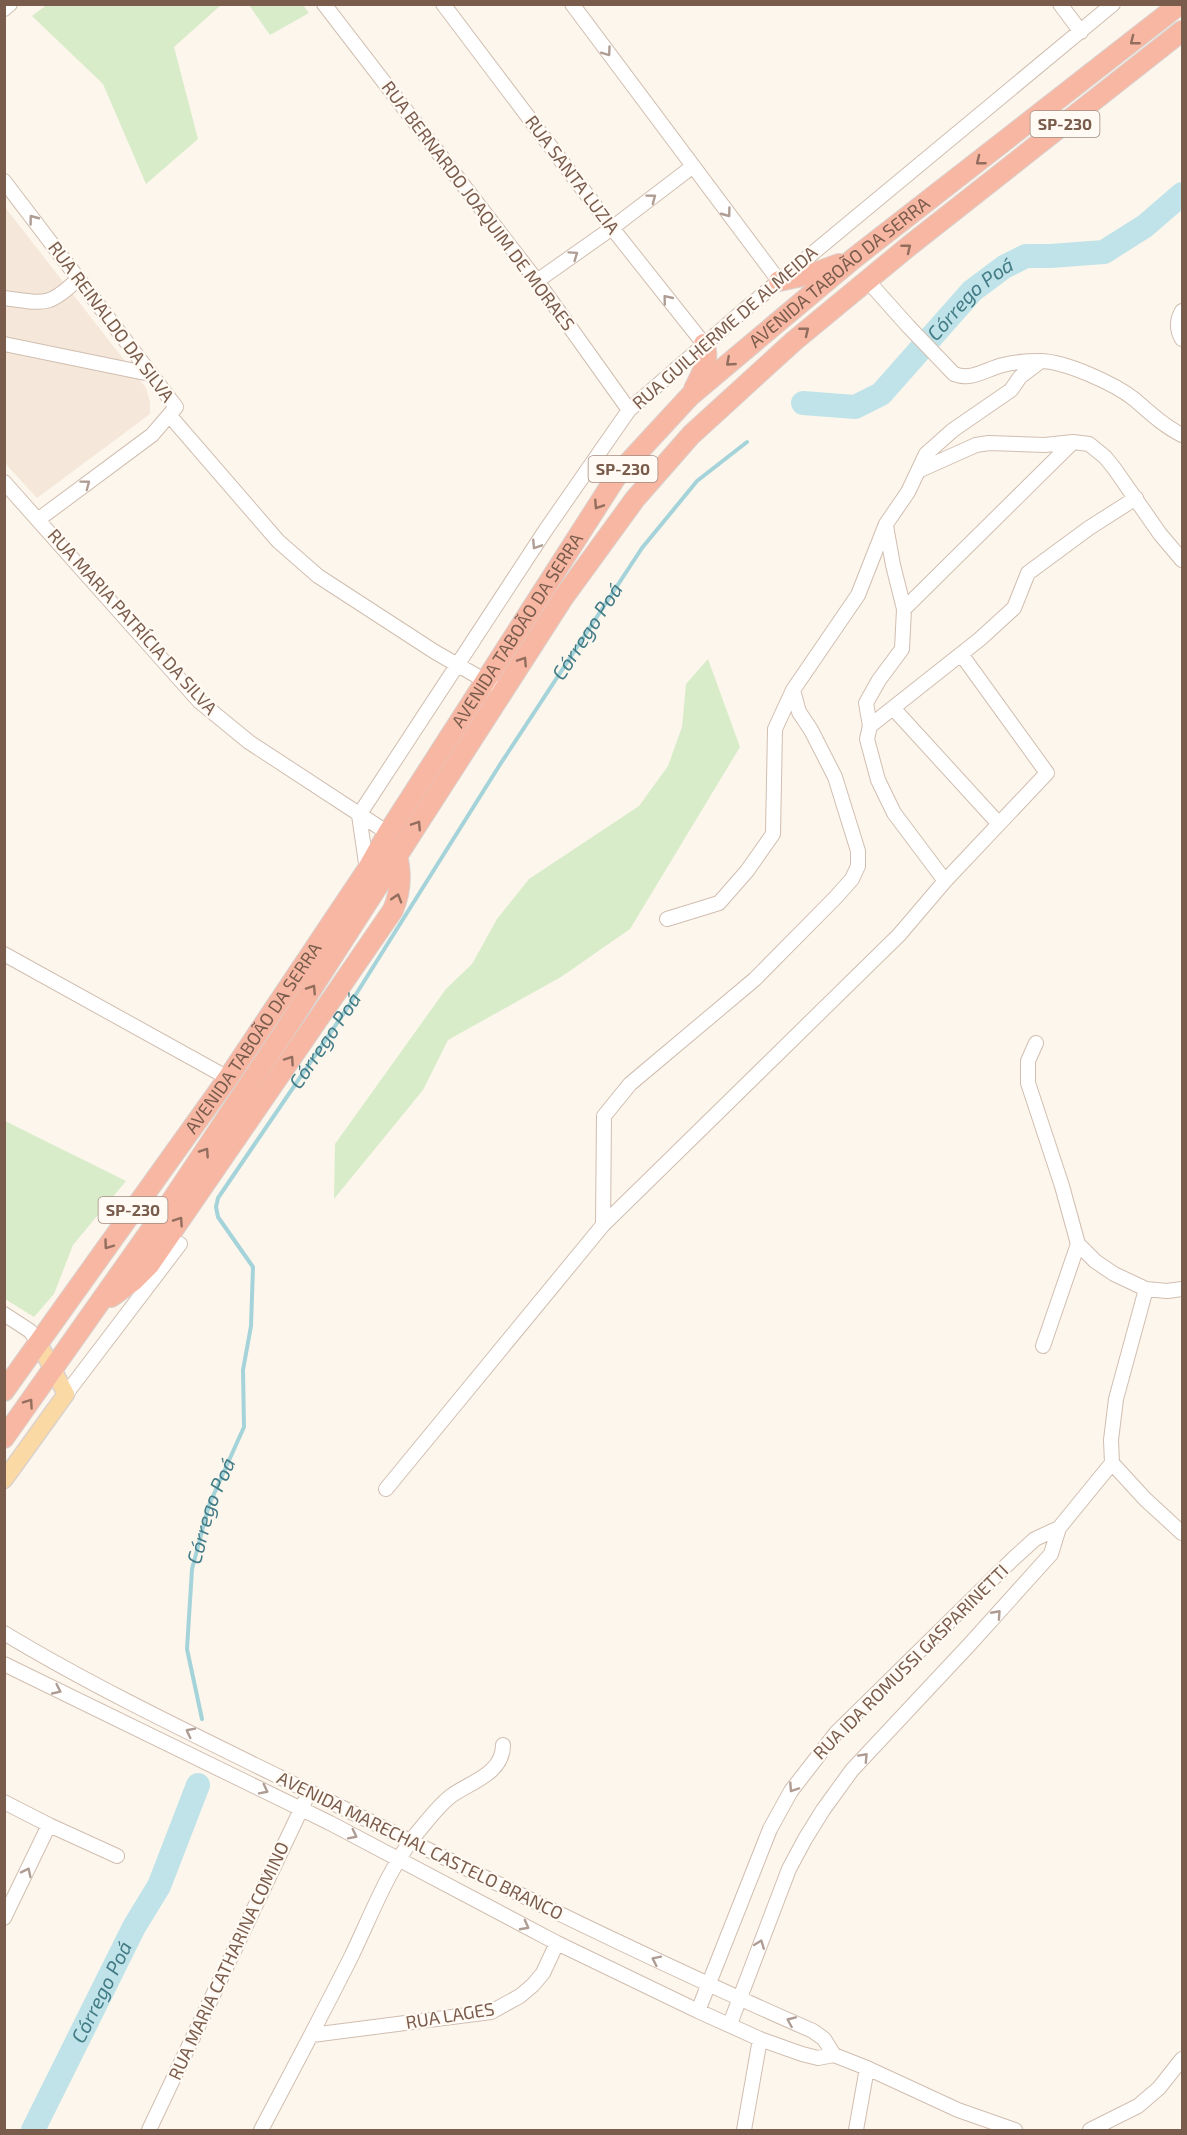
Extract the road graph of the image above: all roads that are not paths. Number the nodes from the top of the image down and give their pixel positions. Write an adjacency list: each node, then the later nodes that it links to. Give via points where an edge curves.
1 (10, 4): 8 (street)
2 (324, 4): 17 (street, RUA BERNARDO JOAQUIM DE MORAES)
3 (443, 4): 13 (street, RUA SANTA LUZIA)
4 (572, 4): 11 (street, one-way to 11)
5 (1060, 4): 10 (street)
6 (1113, 4): 10 (street, RUA GUILHERME DE ALMEIDA)
7 (1180, 4): 14 (highway, AVENIDA TABOÃO DA SERRA / SP-230, one-way to 14)
8 (4, 9)
9 (1182, 31): 16 (highway, AVENIDA TABOÃO DA SERRA / SP-230, one-way to 9)
10 (1081, 32): 18 (street, RUA GUILHERME DE ALMEIDA)
11 (692, 167): 13 (street, one-way to 11); 18 (street, one-way to 18)
12 (4, 181): 15 (street, RUA REINALDO DA SILVA, one-way to 12)
13 (612, 228): 17 (street, one-way to 13); 23 (street, RUA SANTA LUZIA, one-way to 13)
14 (853, 259): 18 (highway); 26 (highway, AVENIDA TABOÃO DA SERRA / SP-230, one-way to 26)
15 (78, 279): 19 (street, via 50,302); 25 (street, RUA REINALDO DA SILVA)
16 (867, 280): 24 (street, via 954,374 969,377 1004,365); 42 (highway, AVENIDA TABOÃO DA SERRA / SP-230, one-way to 16, via 563,598 635,499 691,435)
17 (537, 281): 27 (street, RUA BERNARDO JOAQUIM DE MORAES)
18 (779, 281): 23 (street, RUA GUILHERME DE ALMEIDA)
19 (4, 298)
20 (1182, 311): 21 (street, via 1178,332)
21 (1182, 339)
22 (4, 344): 25 (street)
23 (704, 344): 26 (highway, via 707,360); 27 (street, RUA GUILHERME DE ALMEIDA)
24 (1041, 361): 29 (street, via 1077,370 1120,389 1167,428); 31 (street, via 1020,377 1011,390 933,447)
25 (150, 374): 28 (street, RUA REINALDO DA SILVA, via 176,406)
26 (690, 396): 40 (highway, AVENIDA TABOÃO DA SERRA / SP-230, one-way to 40, via 618,474)
27 (628, 410): 39 (street, RUA GUILHERME DE ALMEIDA, one-way to 39)
28 (170, 416): 34 (street, RUA REINALDO DA SILVA, one-way to 28, via 152,435); 39 (street, via 278,541 318,576)
29 (1182, 435)
30 (1073, 442): 31 (street, via 976,445); 33 (street, via 1089,444 1105,457); 37 (street)
31 (920, 470): 35 (street)
32 (4, 482): 34 (street, RUA MARIA PATRÍCIA DA SILVA)
33 (1136, 498): 36 (street); 38 (street, via 1028,573 1014,608)
34 (39, 519): 45 (street, RUA MARIA PATRÍCIA DA SILVA, via 199,701 240,736)
35 (886, 524): 37 (street); 41 (street, via 858,595)
36 (1182, 560)
37 (904, 609): 44 (street, via 902,649 866,703)
38 (961, 654): 43 (street); 46 (street, via 1047,773)
39 (457, 664): 40 (street); 45 (street, RUA GUILHERME DE ALMEIDA)
40 (485, 681): 42 (street); 47 (highway, AVENIDA TABOÃO DA SERRA / SP-230)
41 (793, 690): 51 (street, via 775,729 773,834 718,903); 55 (street, via 799,712 835,777 858,851 858,866 836,897 755,979 630,1084 604,1116)
42 (503, 691): 48 (highway, AVENIDA TABOÃO DA SERRA / SP-230, one-way to 42)
43 (893, 708): 44 (street); 46 (street)
44 (870, 726): 50 (street, via 867,740 894,813)
45 (359, 815): 47 (street, RUA MARIA PATRÍCIA DA SILVA); 49 (street)
46 (999, 824): 50 (street)
47 (388, 833): 48 (highway); 49 (highway, AVENIDA TABOÃO DA SERRA / SP-230)
48 (397, 855): 63 (highway, AVENIDA TABOÃO DA SERRA / SP-230, one-way to 48, via 172,1200)
49 (367, 870): 54 (highway, AVENIDA TABOÃO DA SERRA / SP-230)
50 (945, 880): 55 (street, via 899,935)
51 (667, 919)
52 (4, 954): 54 (street)
53 (1036, 1043): 57 (street, via 1028,1061 1028,1083)
54 (228, 1078): 61 (highway, AVENIDA TABOÃO DA SERRA / SP-230, one-way to 61)
55 (603, 1225): 69 (street)
56 (180, 1244): 65 (street)
57 (1078, 1244): 58 (street, via 1114,1274); 62 (street)
58 (1146, 1289): 59 (street); 67 (street, via 1116,1399)
59 (1182, 1289)
60 (4, 1314): 61 (street, via 25,1327)
61 (38, 1342): 63 (main road); 64 (highway, AVENIDA TABOÃO DA SERRA / SP-230)
62 (1042, 1346)
63 (53, 1368): 65 (main road); 66 (highway, AVENIDA TABOÃO DA SERRA / SP-230, one-way to 63)
64 (4, 1391)
65 (66, 1394): 68 (main road)
66 (4, 1438)
67 (1112, 1463): 70 (street, RUA IDA ROMUSSI GASPARINETTI); 71 (street)
68 (4, 1480)
69 (386, 1489)
70 (1059, 1528): 90 (street, RUA IDA ROMUSSI GASPARINETTI, one-way to 90, via 1035,1539 1013,1559 836,1733 790,1791 770,1828); 91 (street, RUA IDA ROMUSSI GASPARINETTI, one-way to 70, via 804,1839 852,1770 1051,1554)
71 (1182, 1533)
72 (4, 1633): 73 (street, AVENIDA MARECHAL CASTELO BRANCO)
73 (47, 1659): 75 (street); 76 (street, AVENIDA MARECHAL CASTELO BRANCO)
74 (4, 1664): 75 (street, AVENIDA MARECHAL CASTELO BRANCO)
75 (36, 1680): 77 (street, AVENIDA MARECHAL CASTELO BRANCO, one-way to 77)
76 (143, 1708): 77 (street); 79 (street, AVENIDA MARECHAL CASTELO BRANCO, one-way to 76)
77 (135, 1726): 80 (street, AVENIDA MARECHAL CASTELO BRANCO)
78 (503, 1745): 85 (street, via 503,1755 490,1772 451,1796)
79 (237, 1756): 80 (street); 81 (street, AVENIDA MARECHAL CASTELO BRANCO)
80 (228, 1772): 83 (street, AVENIDA MARECHAL CASTELO BRANCO, one-way to 83)
81 (310, 1791): 83 (street, RUA MARIA CATHARINA COMINO); 85 (street, AVENIDA MARECHAL CASTELO BRANCO)
82 (4, 1802): 84 (street)
83 (300, 1809): 87 (street, AVENIDA MARECHAL CASTELO BRANCO, one-way to 87); 99 (street, RUA MARIA CATHARINA COMINO)
84 (49, 1825): 86 (street); 88 (street, one-way to 84)
85 (411, 1841): 87 (street); 90 (street, AVENIDA MARECHAL CASTELO BRANCO, one-way to 85)
86 (117, 1856)
87 (399, 1858): 89 (street, AVENIDA MARECHAL CASTELO BRANCO, one-way to 89); 94 (street)
88 (4, 1918)
89 (557, 1943): 92 (street, AVENIDA MARECHAL CASTELO BRANCO); 94 (street, RUA LAGES, via 551,1959 532,1985 491,2012)
90 (709, 1985): 91 (street, AVENIDA MARECHAL CASTELO BRANCO); 92 (street, RUA IDA ROMUSSI GASPARINETTI)
91 (740, 1999): 93 (street, RUA IDA ROMUSSI GASPARINETTI); 96 (street, AVENIDA MARECHAL CASTELO BRANCO, one-way to 91, via 824,2039 813,2031)
92 (698, 2011): 93 (street, AVENIDA MARECHAL CASTELO BRANCO)
93 (730, 2024): 95 (street, AVENIDA MARECHAL CASTELO BRANCO)
94 (312, 2036): 100 (street)
95 (760, 2039): 96 (street, AVENIDA MARECHAL CASTELO BRANCO, via 818,2058); 101 (street)
96 (834, 2055): 98 (street, AVENIDA MARECHAL CASTELO BRANCO)
97 (1182, 2059): 104 (street, via 1159,2088 1138,2106)
98 (867, 2068): 102 (street); 103 (street, AVENIDA MARECHAL CASTELO BRANCO, via 958,2110)
99 (148, 2130)
100 (261, 2130)
101 (744, 2130)
102 (856, 2130)
103 (1015, 2130)
104 (1090, 2130)

